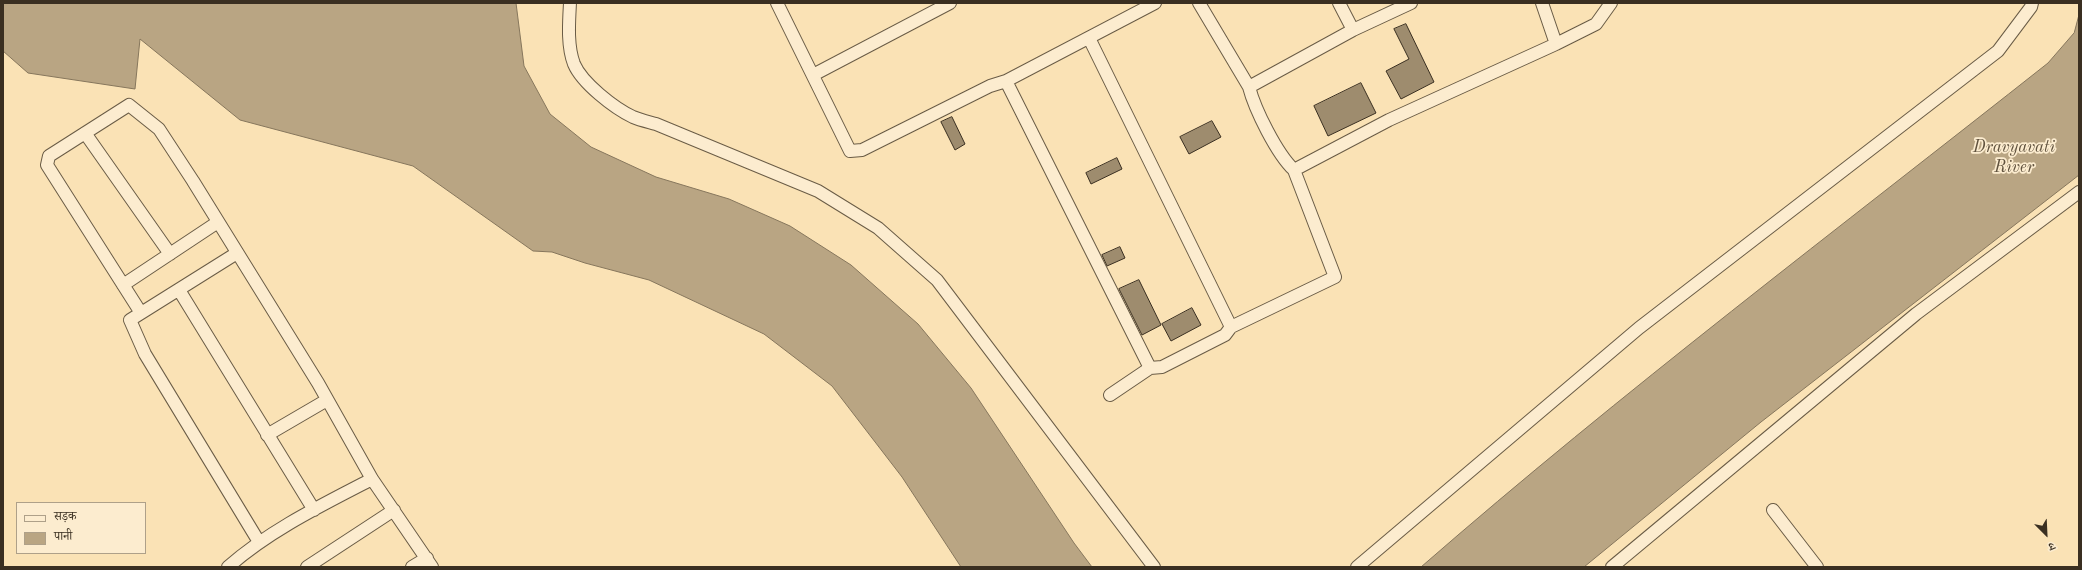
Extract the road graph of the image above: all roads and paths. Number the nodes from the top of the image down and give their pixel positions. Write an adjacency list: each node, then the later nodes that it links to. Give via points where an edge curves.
1 (570, 3): 40 (street, via 570,48 574,64 591,86 605,98 632,116 818,191 878,228 937,280)
2 (777, 3): 14 (street)
3 (950, 3): 14 (street)
4 (1155, 3): 12 (street)
5 (1199, 3): 16 (street)
6 (1339, 3): 11 (street)
7 (1411, 3): 11 (street)
8 (1542, 3): 13 (street)
9 (1611, 3): 13 (street, via 1596,24)
10 (2032, 3): 41 (street, via 1998,51 1639,328)
11 (1352, 30): 16 (street)
12 (1089, 38): 15 (street); 26 (street)
13 (1556, 44): 18 (street, via 1389,120)
14 (813, 75): 15 (street, via 850,151 862,150 990,86)
15 (1006, 81): 27 (street)
16 (1249, 87): 18 (street, via 1252,99 1283,160)
17 (85, 133): 20 (street, via 129,106 143,115 159,129); 22 (street); 23 (street, via 49,156 47,165)
18 (1294, 170): 26 (street, via 1335,277)
19 (2079, 192): 42 (street, via 1916,314)
20 (218, 222): 21 (street); 22 (street)
21 (237, 253): 24 (street); 29 (street)
22 (170, 254): 23 (street)
23 (123, 285): 25 (street)
24 (179, 290): 25 (street); 30 (street)
25 (141, 313): 35 (street, via 130,320 145,354)
26 (1231, 327): 27 (street, via 1225,335 1162,367)
27 (1150, 368): 28 (street)
28 (1110, 395)
29 (327, 400): 30 (street); 31 (street)
30 (267, 435): 32 (street)
31 (372, 478): 32 (street); 33 (street)
32 (314, 510): 35 (street)
33 (394, 510): 36 (street); 38 (street)
34 (1773, 510): 43 (street)
35 (259, 542): 37 (street)
36 (429, 562): 39 (street)
37 (228, 567)
38 (307, 567)
39 (412, 567)
40 (1154, 567)
41 (1357, 567)
42 (1612, 567)
43 (1817, 567)

